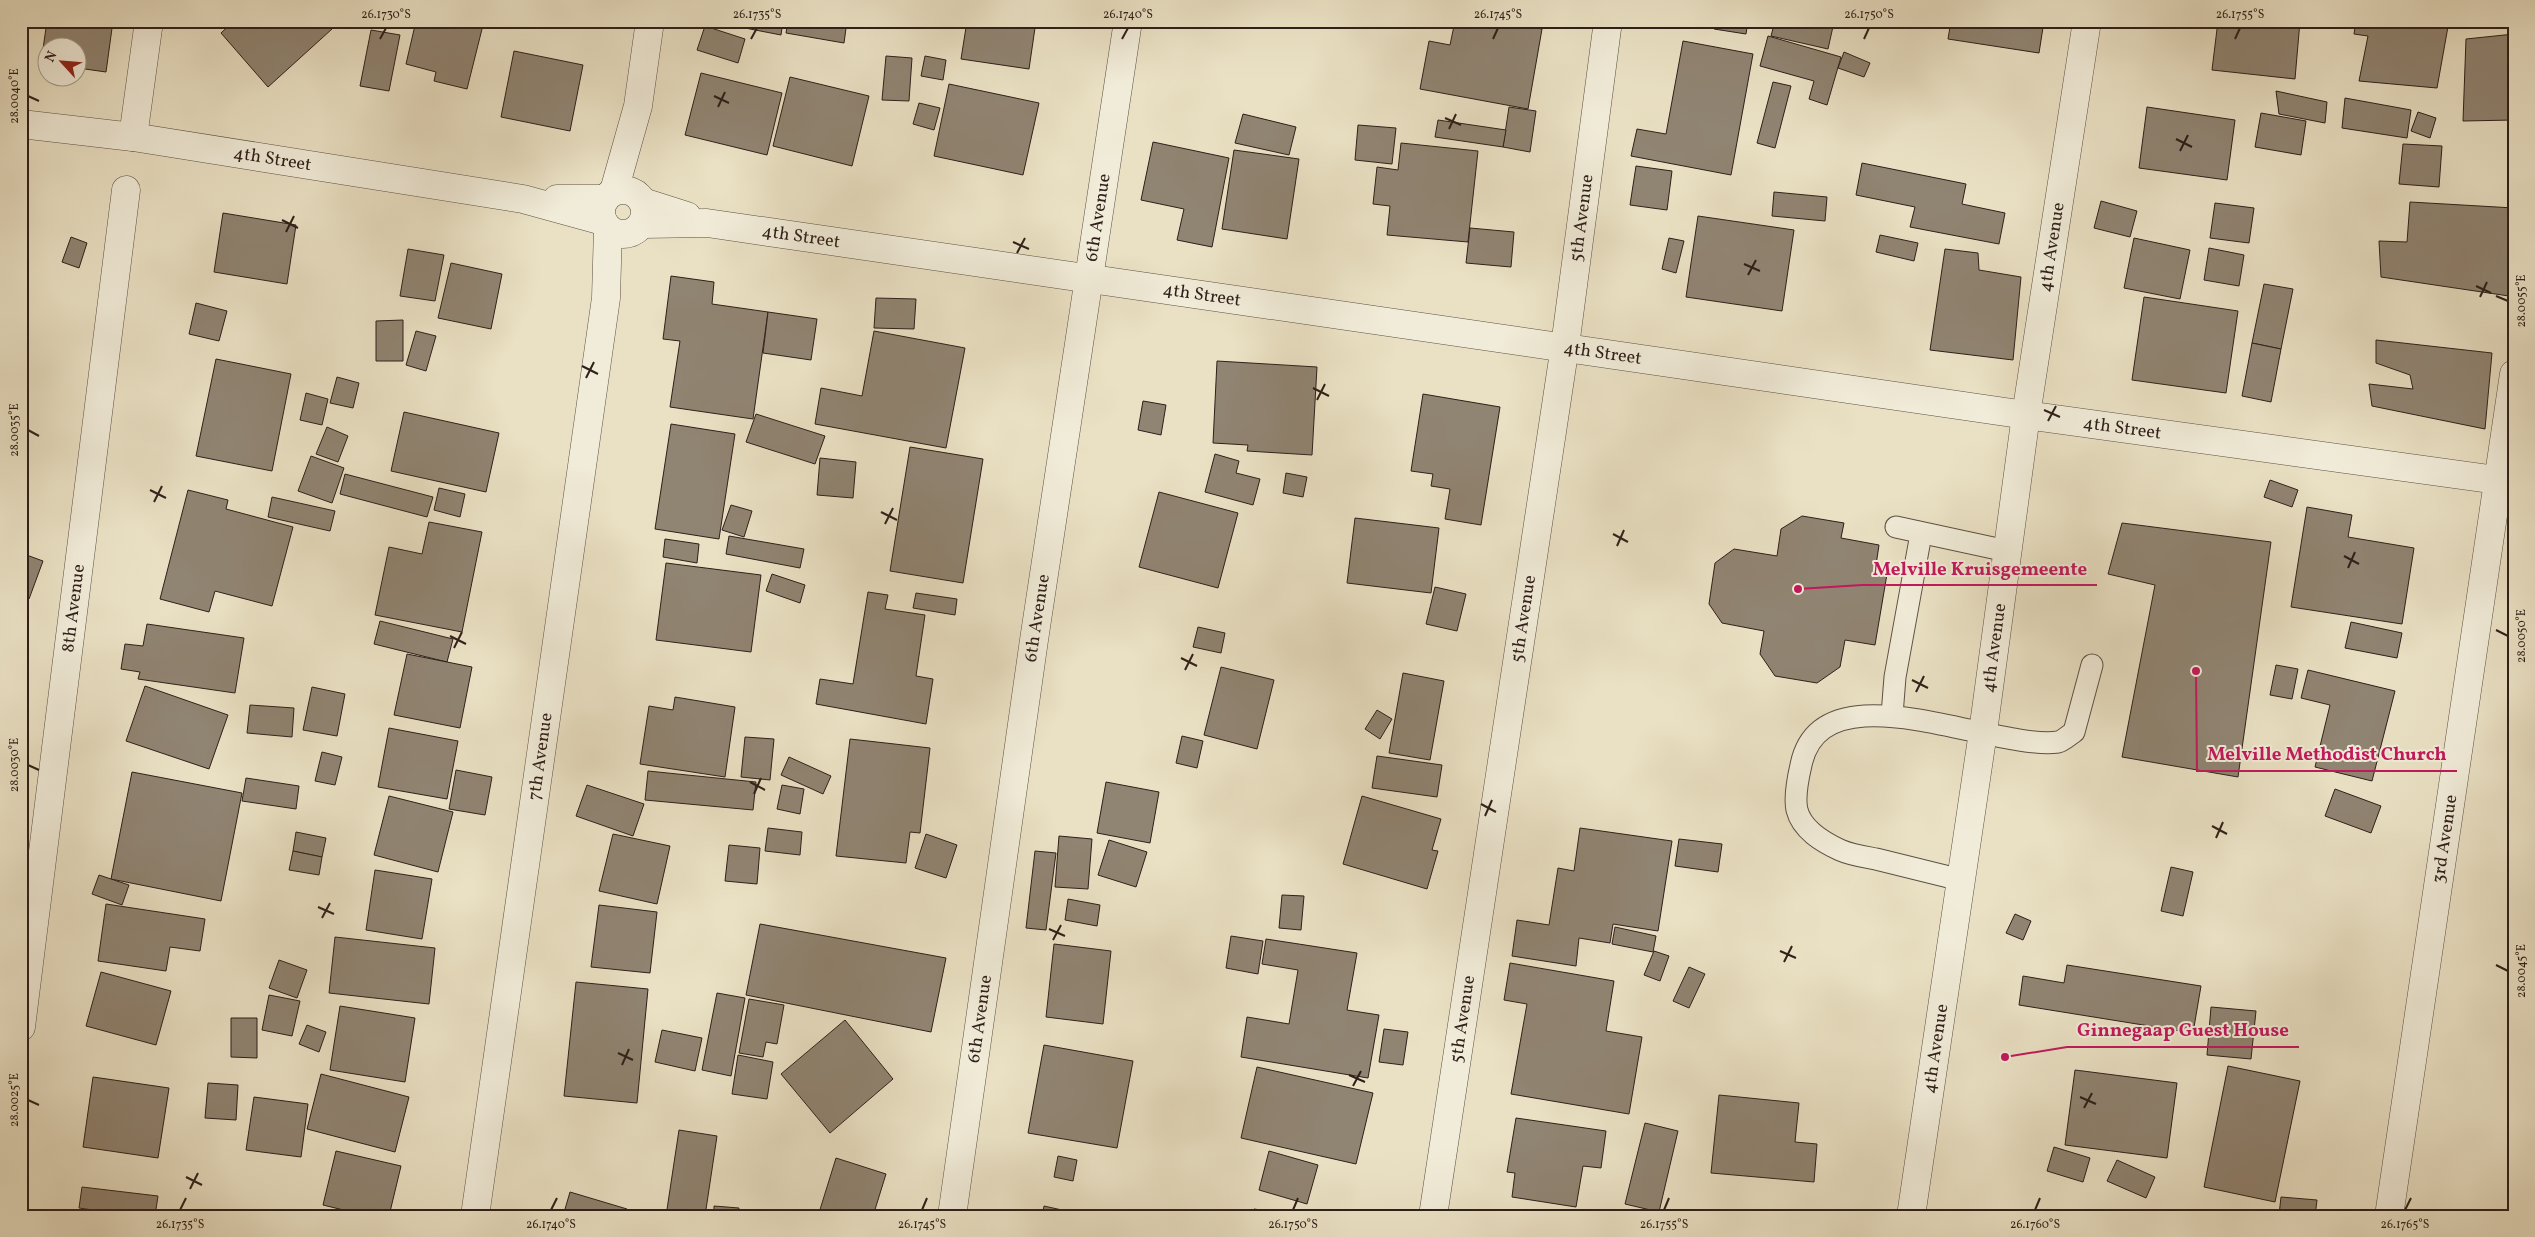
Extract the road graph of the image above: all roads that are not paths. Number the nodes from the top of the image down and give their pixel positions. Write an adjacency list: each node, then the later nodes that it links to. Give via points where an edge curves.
1 (149, 21): 7 (street)
2 (650, 21): 9 (street, 7th Avenue)
3 (1128, 21): 10 (street, 6th Avenue)
4 (1608, 21): 11 (street, 5th Avenue)
5 (2087, 21): 13 (street, 4th Avenue)
6 (21, 124): 7 (street, 4th Street)
7 (133, 138): 9 (street, 4th Street)
8 (126, 190): 22 (street, 8th Avenue)
9 (623, 211): 10 (street, 4th Street); 23 (street, 7th Avenue, via 606,298)
10 (1088, 280): 11 (street, 4th Street); 24 (street, 6th Avenue)
11 (1565, 346): 13 (street, 4th Street); 25 (street, 5th Avenue)
12 (2514, 374): 14 (street, 3rd Avenue)
13 (2026, 414): 14 (street, 4th Street); 17 (street, 4th Avenue)
14 (2497, 480): 27 (street, 3rd Avenue)
15 (1896, 527): 16 (lane)
16 (1921, 534): 17 (lane); 19 (lane, via 1895,677)
17 (2007, 551): 20 (street, 4th Avenue)
18 (2092, 665): 20 (lane, via 2074,732 2059,742 2031,741)
19 (1892, 715): 20 (lane); 21 (lane, via 1857,717 1816,732 1804,752 1798,778 1797,810 1811,834 1841,851)
20 (1983, 732): 21 (street, 4th Avenue)
21 (1961, 880): 26 (street, 4th Avenue)
22 (21, 1027)
23 (474, 1216)
24 (952, 1216)
25 (1432, 1216)
26 (1911, 1216)
27 (2389, 1216)

